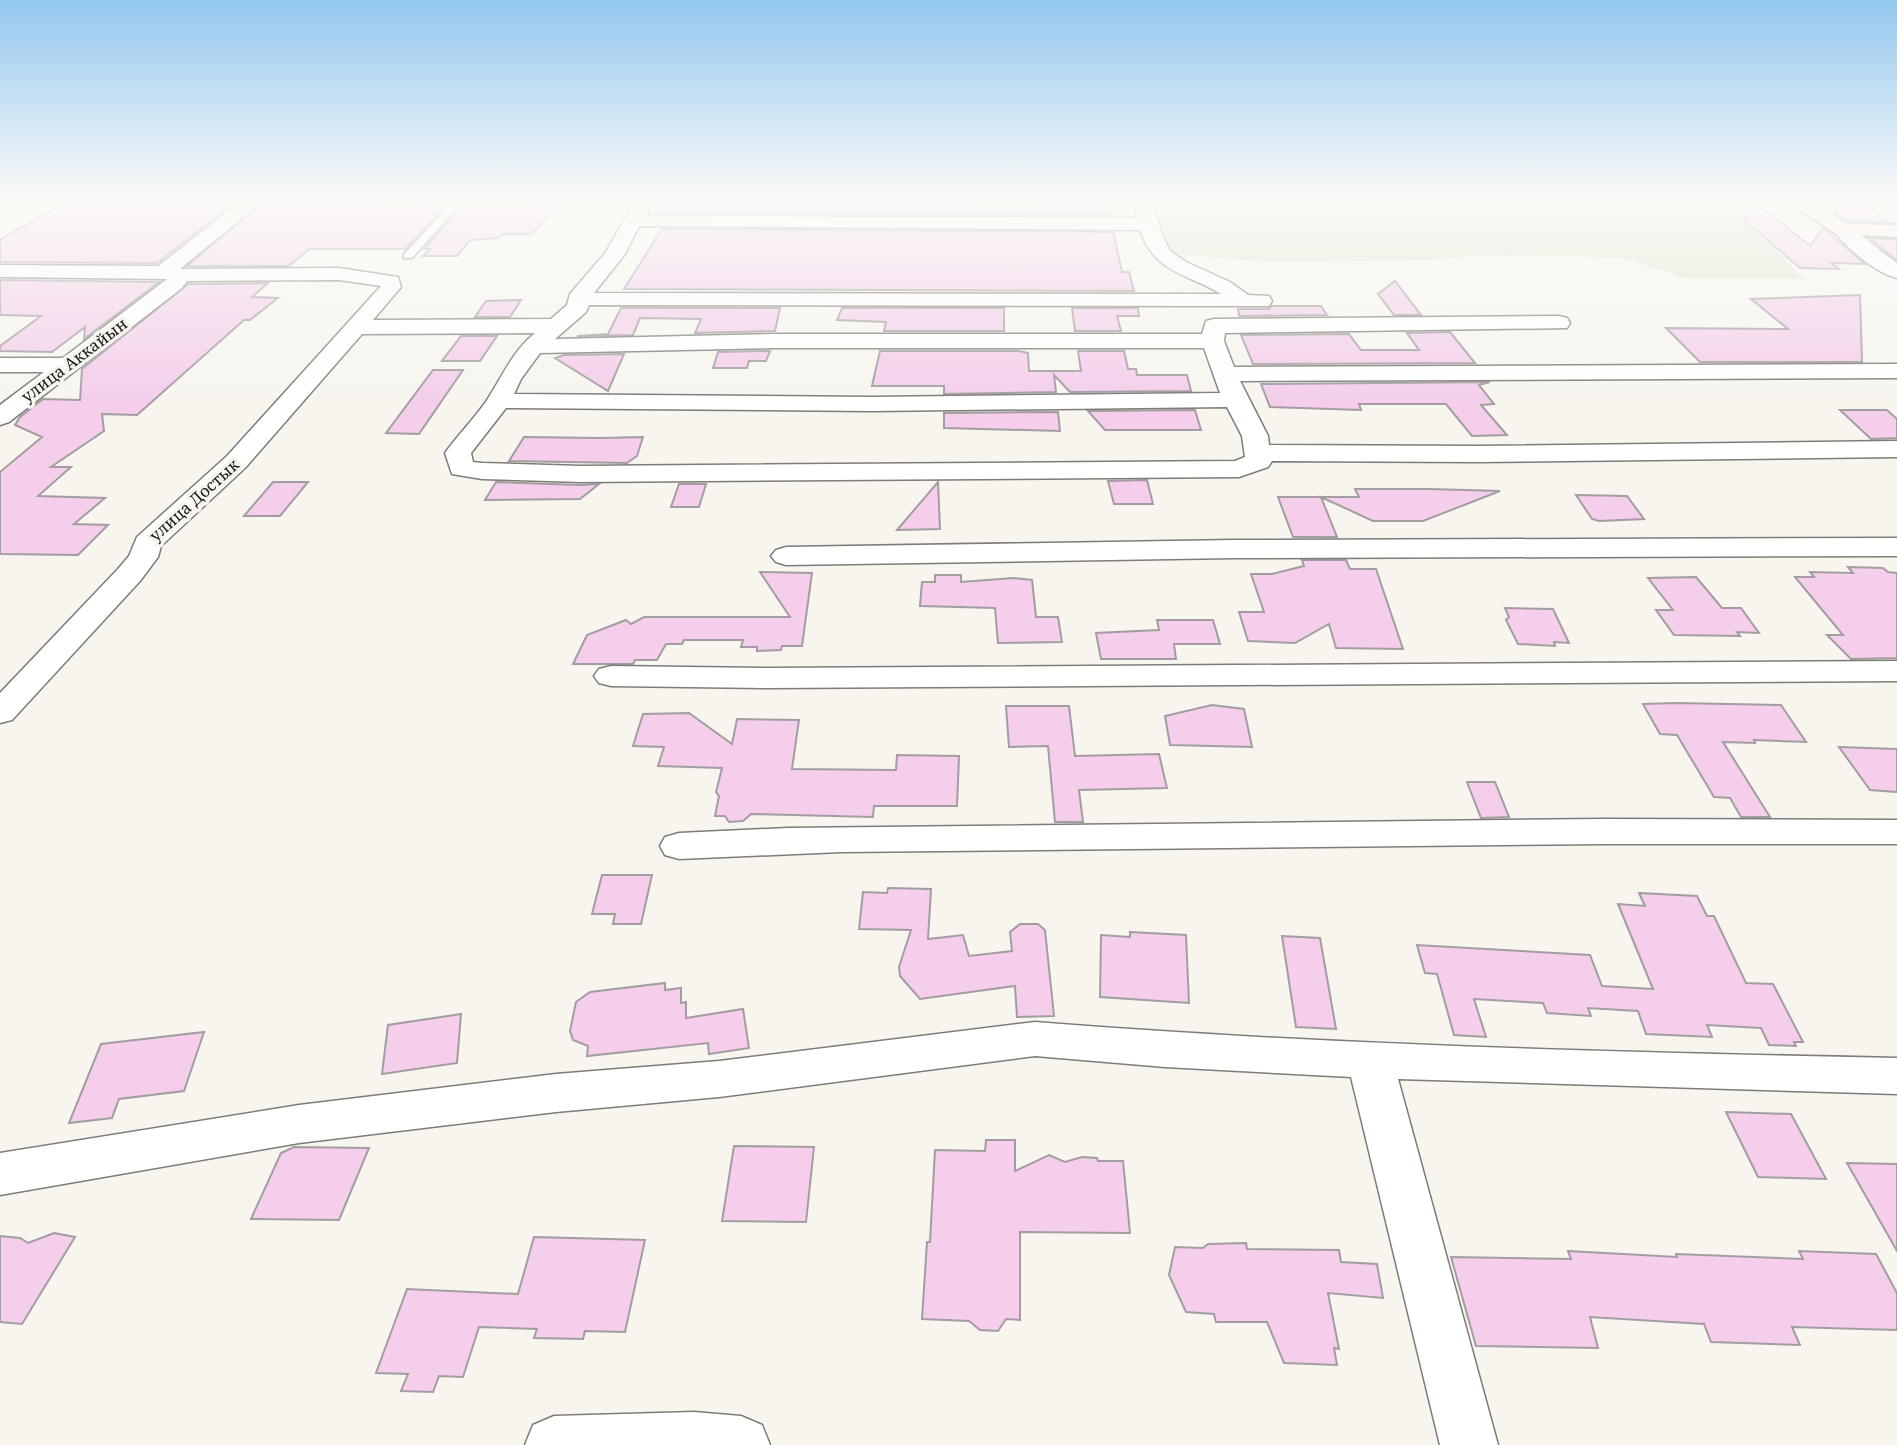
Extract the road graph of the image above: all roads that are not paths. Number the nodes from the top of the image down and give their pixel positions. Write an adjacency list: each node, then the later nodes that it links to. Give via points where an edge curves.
1 (179, 266): 5 (street, улица Аккайын)
2 (605, 266): 6 (street)
3 (1187, 266): 7 (street, via 1231,289)
4 (0, 271): 5 (street)
5 (171, 273): 11 (street, улица Достык, via 365,275 391,281 391,287); 15 (street, улица Аккайын, via 175,284)
6 (578, 299): 7 (street); 10 (street, via 578,307)
7 (1243, 301): 8 (street)
8 (1283, 301)
9 (1559, 323): 12 (street, via 1234,324 1214,326)
10 (555, 326): 11 (street); 13 (street)
11 (356, 327): 27 (street, улица Достык, via 236,462 147,543 129,575)
12 (1213, 341): 13 (street); 17 (street)
13 (533, 346): 19 (street)
14 (0, 365): 15 (street)
15 (67, 365): 20 (street, улица Аккайын)
16 (1897, 371): 17 (street)
17 (1226, 374): 18 (street)
18 (1235, 400): 19 (street, via 872,404); 22 (street, via 1248,418)
19 (499, 401): 22 (street, via 458,453 461,468 581,474 1239,469 1259,461)
20 (0, 417)
21 (1897, 449): 22 (street)
22 (1258, 453)
23 (1897, 547): 24 (street)
24 (786, 556)
25 (1897, 671): 26 (street)
26 (611, 676)
27 (0, 713)
28 (1897, 832): 29 (street, via 865,838)
29 (679, 846)
30 (1370, 1060): 31 (street); 32 (street, via 1035,1039 299,1124); 35 (street)
31 (1897, 1076)
32 (0, 1174)
33 (554, 1445): 34 (street, via 694,1440)
34 (741, 1445)
35 (1469, 1445)

